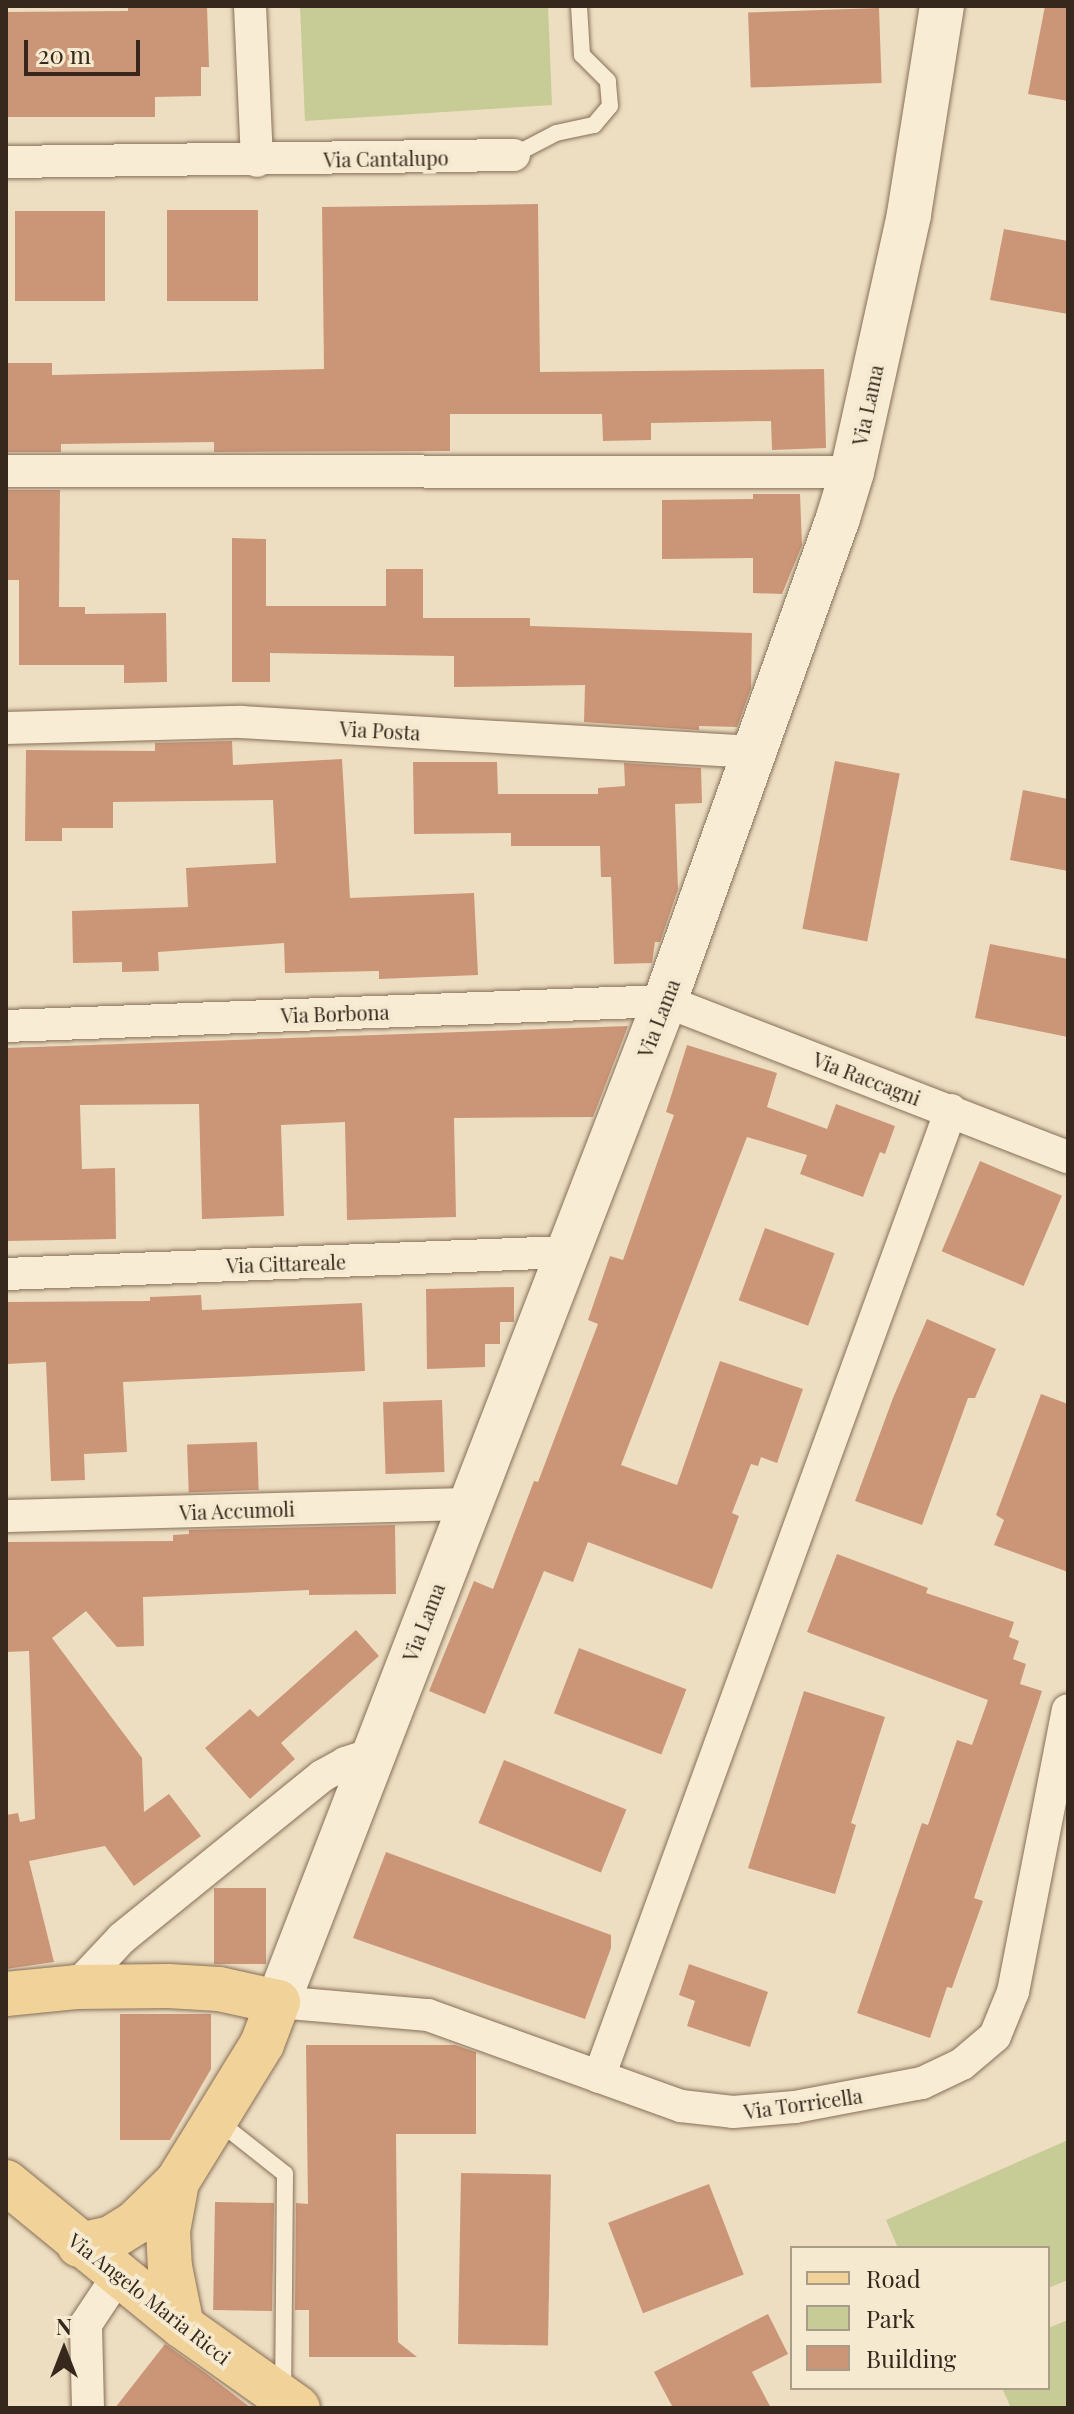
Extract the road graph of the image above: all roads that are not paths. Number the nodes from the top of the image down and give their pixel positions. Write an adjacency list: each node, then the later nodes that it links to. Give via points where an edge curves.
1 (250, 6): 5 (street)
2 (579, 6): 4 (lane, via 582,55 608,81 610,106 594,125 556,133)
3 (942, 6): 8 (main road, Via Lama, via 909,214)
4 (514, 155): 5 (street, Via Cantalupo)
5 (257, 161): 6 (street, Via Cantalupo)
6 (6, 162)
7 (6, 471): 8 (street)
8 (852, 472): 10 (main road, Via Lama)
9 (6, 728): 10 (street, Via Posta, via 241,722)
10 (754, 752): 11 (main road, Via Lama)
11 (665, 1001): 12 (street, Via Borbona); 13 (street, Via Raccagni); 15 (main road, Via Lama)
12 (6, 1026)
13 (951, 1110): 14 (street, Via Raccagni); 24 (street)
14 (1068, 1157)
15 (567, 1252): 16 (street, Via Cittareale); 17 (main road, Via Lama)
16 (6, 1274)
17 (469, 1504): 18 (street, Via Accumoli); 20 (main road, Via Lama)
18 (6, 1516)
19 (1068, 1710): 24 (street, Via Torricella, via 1013,1992 995,2036 962,2064 922,2083 795,2107 733,2112 681,2106)
20 (370, 1755): 21 (street, via 322,1776 122,1938); 23 (main road, Via Lama)
21 (76, 1987): 22 (main road); 23 (main road, via 219,1989)
22 (6, 1994)
23 (278, 2002): 24 (street, Via Torricella, via 428,2015); 25 (main road, Via Lama, via 262,2044)
24 (599, 2077)
25 (217, 2120): 27 (main road, Via Lama); 31 (lane, via 285,2174)
26 (6, 2182): 28 (main road, Via Angelo Maria Ricci)
27 (177, 2182): 28 (main road, via 135,2223 111,2238); 30 (main road, Via Lama, via 168,2231)
28 (79, 2245): 29 (main road, Via Angelo Maria Ricci)
29 (118, 2276): 30 (main road, Via Angelo Maria Ricci); 32 (street, via 86,2324)
30 (182, 2326): 31 (main road, Via Angelo Maria Ricci)
31 (291, 2403)
32 (88, 2408)

